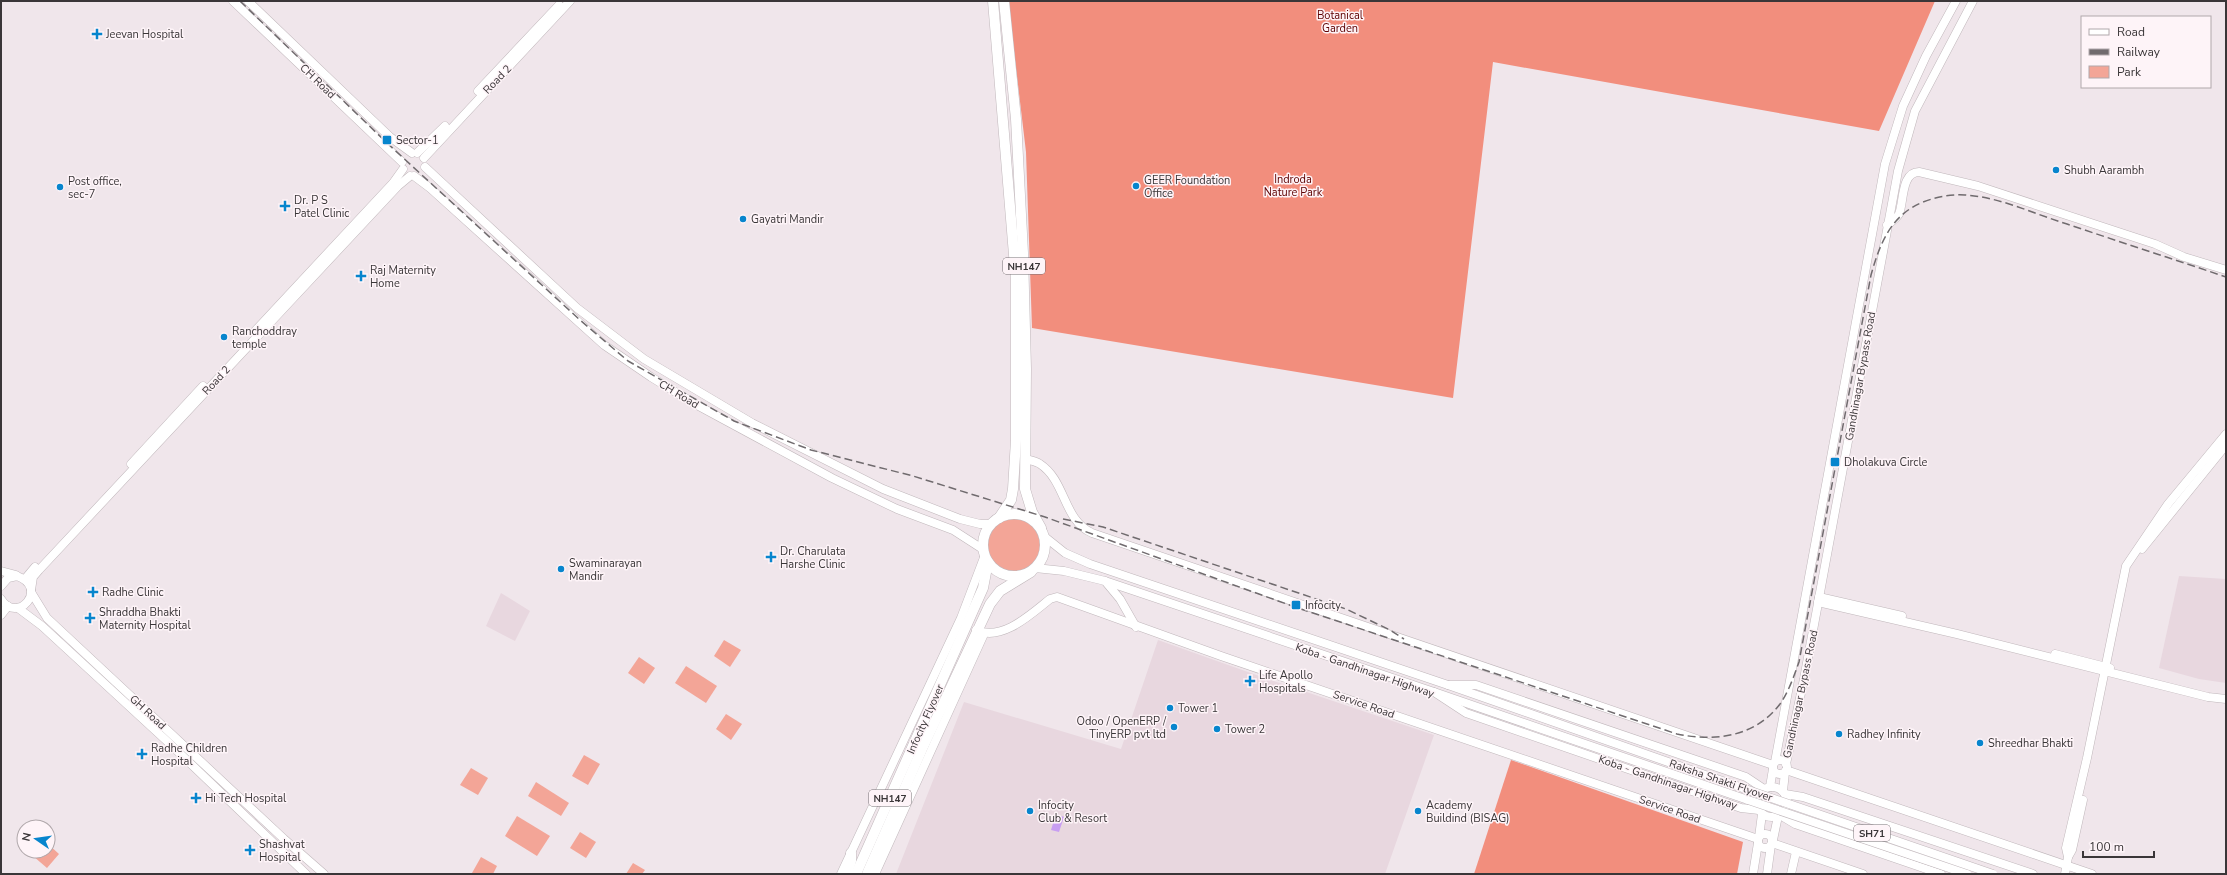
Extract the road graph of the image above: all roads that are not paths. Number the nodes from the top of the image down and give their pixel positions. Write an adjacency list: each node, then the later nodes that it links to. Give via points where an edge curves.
1 (233, 1): 10 (street, CH Road)
2 (248, 1): 9 (street, CH Road, via 390,137)
3 (563, 1): 9 (street, Road 2)
4 (570, 1): 9 (street, Road 2)
5 (992, 1): 18 (highway, NH147, via 1016,279 1014,484 1011,500)
6 (1004, 1): 17 (highway, NH147, via 1016,118 1024,253)
7 (1956, 1): 42 (street, Gandhinagar Bypass Road, via 1903,106 1885,164)
8 (1973, 1): 13 (street, Gandhinagar Bypass Road, via 1915,111 1905,140)
9 (418, 155): 10 (street, via 406,156); 11 (street)
10 (402, 165): 12 (street); 23 (street, Road 2, via 392,183)
11 (425, 167): 12 (street, via 422,172); 18 (street, CH Road, via 577,308 650,362 752,423 882,490 960,519 980,524)
12 (412, 176): 20 (street, CH Road, via 430,188 604,345 651,377 695,404 832,478 897,509 953,530); 26 (street, Road 2, via 398,186 39,570 33,577)
13 (1887, 225): 14 (street, via 1898,215 1909,177 1914,172 1919,172 1978,186); 28 (street, Gandhinagar Bypass Road)
14 (2226, 270)
15 (2226, 434): 36 (street, via 2168,504 2131,557 2122,582)
16 (2226, 445): 36 (street, via 2135,559 2127,580)
17 (1025, 459): 19 (highway, NH147, via 1024,489 1027,501); 42 (street, via 1039,463 1047,470 1062,493 1075,521 1092,533)
18 (995, 521): 19 (highway, via 1017,514 1035,521); 20 (highway, NH147, via 986,532)
19 (1043, 533): 21 (highway, via 1043,557); 37 (street, Koba - Gandhinagar Highway, via 1076,559)
20 (986, 556): 21 (highway, via 992,568 1011,576 1021,576); 41 (highway, Infocity Flyover / NH147, via 984,588); 51 (street, via 962,618)
21 (1033, 570): 24 (street, Koba - Gandhinagar Highway, via 1078,574); 35 (highway, NH147, via 1000,591 990,604)
22 (1, 571): 23 (street)
23 (21, 577): 25 (street, Road 2, via 8,578); 26 (street, GH Road)
24 (1105, 581): 29 (street); 38 (street, Koba - Gandhinagar Highway)
25 (1, 586)
26 (31, 591): 31 (street, Road 2, via 28,602); 55 (street, GH Road, via 47,618)
27 (1, 599): 30 (street)
28 (1819, 600): 36 (street); 43 (street, Gandhinagar Bypass Road)
29 (1122, 602): 33 (street, via 1118,614); 34 (street)
30 (8, 606): 31 (street); 32 (street)
31 (18, 608): 54 (street, GH Road, via 42,626 169,743)
32 (1, 615)
33 (1109, 617): 34 (street, Service Road); 35 (street, Service Road, via 1057,597 1050,599 1012,626 993,633)
34 (1136, 627): 48 (street, Service Road)
35 (980, 632): 41 (highway, Infocity Flyover / NH147); 58 (street)
36 (2107, 670): 39 (street); 40 (street, via 2208,698); 52 (street, via 2074,842)
37 (1448, 685): 44 (street, Koba - Gandhinagar Highway, via 1476,684 1746,778); 65 (street, Raksha Shakti Flyover / SH71, bridge)
38 (1434, 692): 46 (street, Koba - Gandhinagar Highway, via 1466,713 1741,808); 64 (street, Raksha Shakti Flyover / SH71, bridge)
39 (2226, 694)
40 (2226, 699)
41 (928, 724): 53 (highway, Infocity Flyover / NH147); 57 (highway, Infocity Flyover / NH147)
42 (1774, 765): 43 (street, via 1781,760); 43 (street, via 1779,774); 44 (street, Gandhinagar Bypass Road)
43 (1786, 768): 45 (street, Gandhinagar Bypass Road); 52 (street)
44 (1767, 788): 45 (street); 46 (street, via 1758,797)
45 (1784, 792): 47 (street, via 1787,806); 66 (street, via 1803,796)
46 (1760, 812): 47 (street, via 1769,817); 48 (street)
47 (1779, 816): 49 (street); 63 (street, via 1795,824)
48 (1759, 839): 49 (street, via 1763,848); 49 (street, via 1766,834 1770,835); 59 (street)
49 (1772, 843): 50 (street); 60 (street)
50 (1796, 852): 61 (street); 62 (street)
51 (851, 853): 53 (highway); 56 (street)
52 (2067, 861): 67 (street); 68 (street)
53 (851, 872)
54 (306, 874)
55 (324, 874)
56 (841, 874)
57 (867, 874)
58 (876, 874)
59 (1753, 874)
60 (1767, 874)
61 (1791, 874)
62 (1863, 874)
63 (1941, 874)
64 (1967, 874)
65 (1993, 874)
66 (2033, 874)
67 (2065, 874)
68 (2092, 874)

